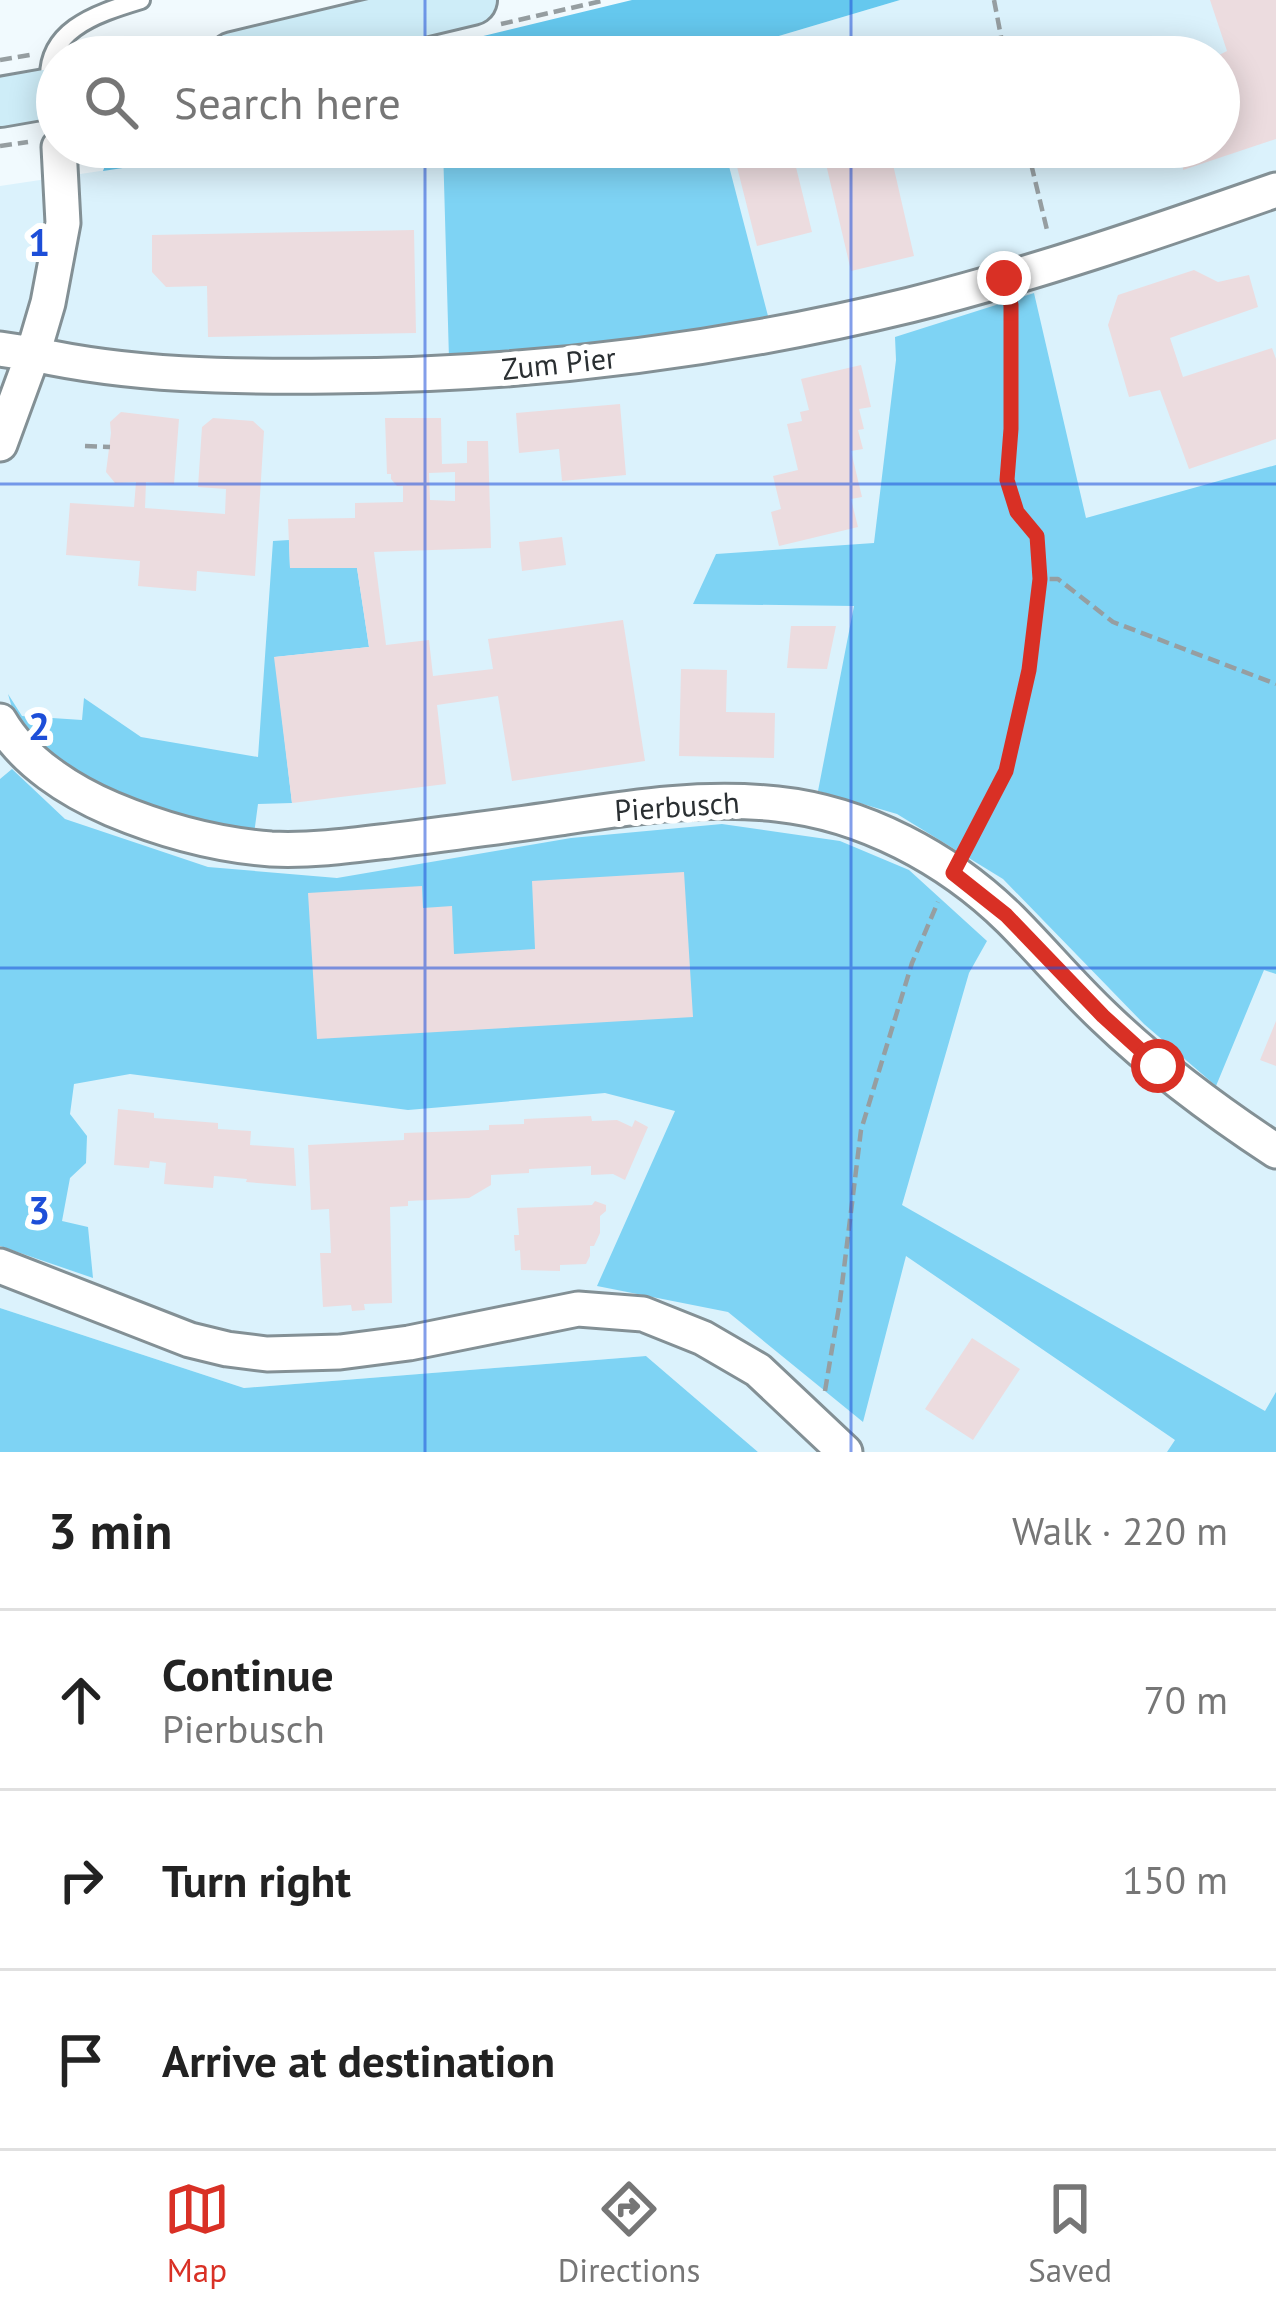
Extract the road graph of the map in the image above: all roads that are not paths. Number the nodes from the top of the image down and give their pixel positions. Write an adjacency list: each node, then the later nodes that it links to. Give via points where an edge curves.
1 (141, 0): 3 (lane, via 101,12)
2 (472, 0): 4 (main road)
3 (70, 36)
4 (320, 36)
5 (36, 95): 6 (main road)
6 (0, 102)
7 (60, 168): 9 (street, via 63,223 48,303)
8 (1276, 190): 9 (street, Zum Pier, via 914,304 603,361 354,376 172,375)
9 (16, 351): 10 (street)
10 (0, 444)
11 (0, 721): 12 (street, Pierbusch, via 74,793 146,823 271,849 322,849 659,803 823,810 953,873 1158,1066)
12 (1276, 1151)
13 (0, 1266): 14 (street, via 190,1340 267,1354 340,1352 578,1309 644,1314 758,1370)
14 (845, 1452)

